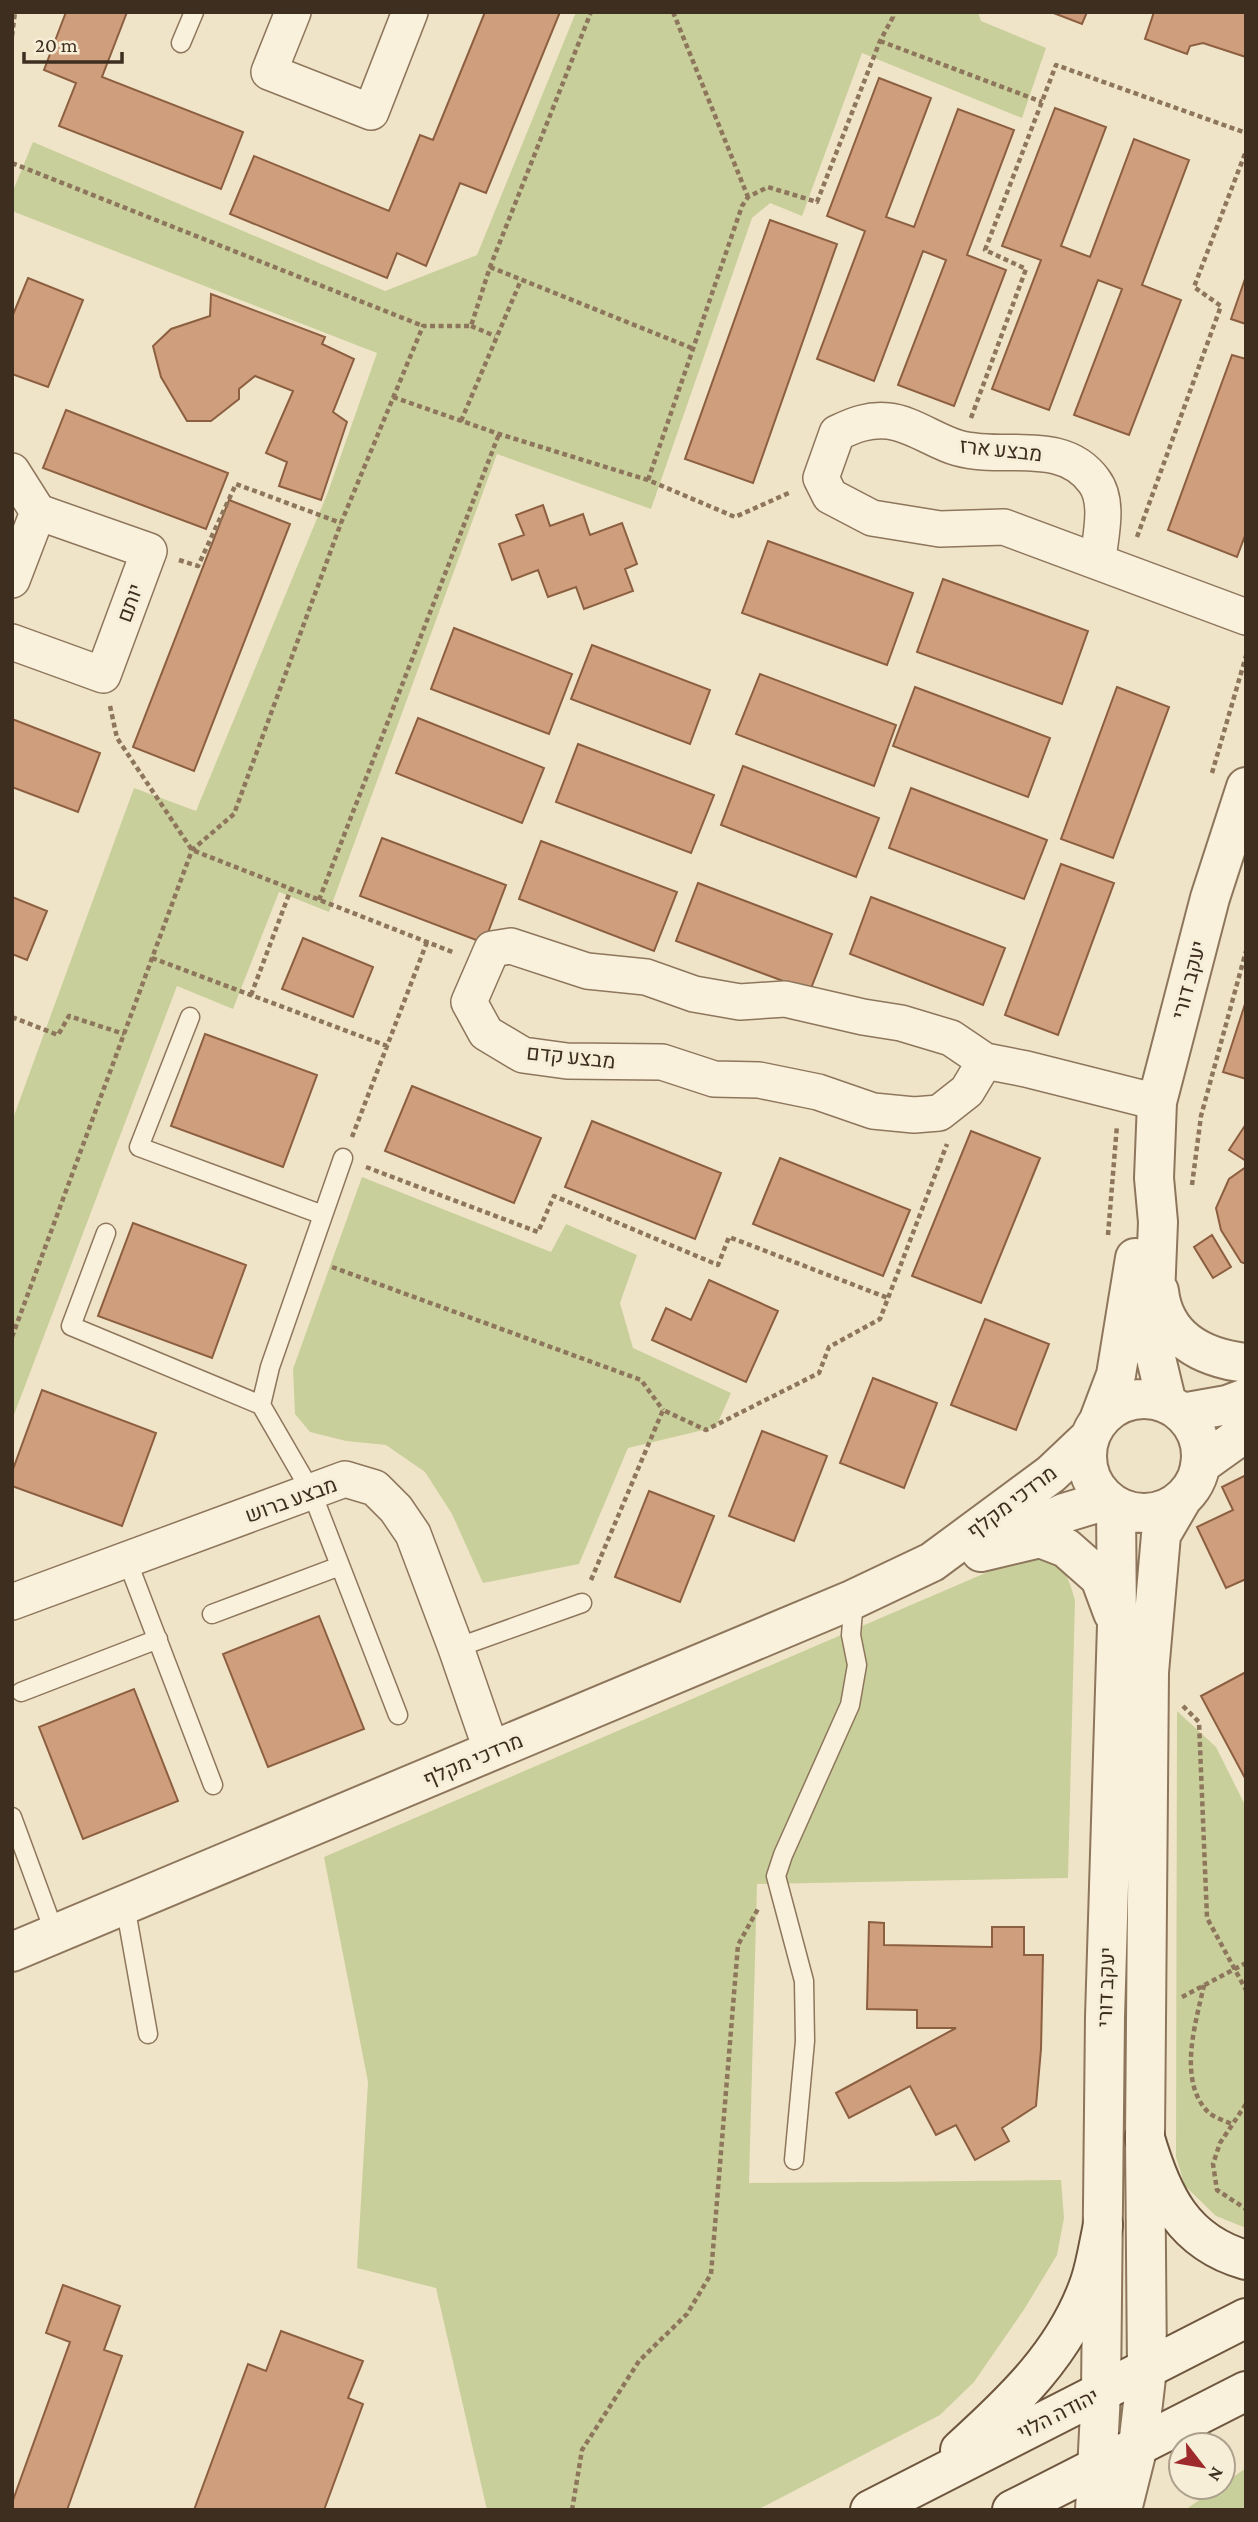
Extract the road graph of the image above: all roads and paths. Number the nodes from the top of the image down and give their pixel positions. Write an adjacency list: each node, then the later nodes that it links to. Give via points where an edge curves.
1 (15, 12): 8 (path)
2 (194, 12): 10 (lane)
3 (293, 12): 4 (street, via 269,72 371,112)
4 (410, 12)
5 (591, 12): 16 (path)
6 (673, 12): 15 (path)
7 (892, 12): 9 (path)
8 (12, 36)
9 (880, 41): 11 (path); 15 (path, via 817,202 768,187)
10 (181, 43)
11 (1042, 102): 12 (path, via 1056,65); 25 (path, via 985,250 1026,269)
12 (1246, 134)
13 (1246, 151): 32 (path, via 1194,287 1222,306)
14 (12, 163): 19 (path)
15 (748, 197): 21 (path)
16 (490, 267): 17 (path); 18 (path)
17 (521, 280): 20 (path); 21 (path)
18 (471, 326): 19 (path); 20 (path)
19 (423, 327): 22 (path)
20 (495, 336): 23 (path)
21 (694, 349): 28 (path)
22 (393, 397): 23 (path); 30 (path)
23 (461, 421): 24 (path)
24 (499, 434): 28 (path); 40 (path)
25 (959, 449): 27 (street, מבצע ארז, via 890,421 859,423 837,433); 32 (street, מבצע ארז, via 1045,453 1078,464 1096,483)
26 (12, 471): 29 (street)
27 (821, 478): 28 (path, via 735,517); 32 (street, via 831,496 872,518 940,529 1004,527)
28 (648, 480)
29 (38, 512): 31 (street); 33 (street)
30 (341, 523): 31 (path, via 236,484 198,566); 38 (path, via 234,814)
31 (149, 551): 36 (street, יותם)
32 (1111, 565): 34 (street)
33 (12, 580)
34 (1246, 617)
35 (12, 642): 36 (street)
36 (103, 675): 38 (path, via 117,738)
37 (1246, 787): 51 (street, יעקב דורי, via 1210,898)
38 (192, 850): 39 (path); 43 (path)
39 (291, 889): 40 (path); 45 (path)
40 (319, 900): 41 (path)
41 (428, 942): 44 (path); 49 (path)
42 (1246, 951): 55 (path, via 1201,1116)
43 (152, 958): 45 (path); 48 (path)
44 (485, 965): 50 (street, מבצע קדם, via 492,949 511,946 587,971 646,977 694,994 740,1002 785,999 901,1023 951,1038); 50 (street, מבצע קדם, via 469,1002 486,1033 523,1055 568,1061 662,1062 714,1079 759,1080 818,1092 873,1111 914,1115 939,1113 967,1091)
45 (251, 995): 49 (path)
46 (12, 1017): 48 (path, via 58,1035 69,1016)
47 (190, 1017): 56 (lane, via 139,1147)
48 (124, 1034): 61 (path)
49 (387, 1046): 53 (path)
50 (985, 1061): 51 (street, מבצע קדם)
51 (1157, 1102): 54 (street, יעקב דורי)
52 (947, 1143): 60 (path)
53 (343, 1158): 56 (lane); 60 (path, via 538,1232 554,1196 718,1265 729,1237)
54 (1154, 1178): 57 (street, יעקב דורי); 67 (street, יעקב דורי, via 1116,1375)
55 (1191, 1193)
56 (323, 1214): 59 (lane)
57 (1158, 1222): 62 (street, via 1159,1295 1170,1326 1206,1354); 65 (street, יעקב דורי, via 1155,1354)
58 (106, 1233): 64 (lane, via 71,1326)
59 (308, 1258): 64 (lane); 66 (path, via 641,1380)
60 (888, 1298): 66 (path, via 880,1319 829,1346 819,1373 706,1430)
61 (12, 1337)
62 (1246, 1363)
63 (1246, 1398): 65 (street, via 1227,1405)
64 (261, 1405): 70 (lane)
65 (1174, 1408): 67 (street, via 1147,1399 1129,1401 1112,1408); 69 (street, via 1194,1427)
66 (663, 1410): 79 (path)
67 (1094, 1429): 72 (street, via 1086,1454 1088,1471 1095,1487); 75 (street, מרדכי מקלף, via 1051,1474)
68 (1246, 1432): 69 (street)
69 (1200, 1465): 71 (street)
70 (312, 1493): 74 (street, מבצע ברוש); 76 (lane); 83 (street, מבצע ברוש, via 345,1479 375,1488 396,1509 413,1534)
71 (1182, 1499): 72 (street, via 1150,1513 1132,1512); 84 (street, יעקב דורי, via 1161,1535)
72 (1111, 1503): 73 (street, מרדכי מקלף, via 1064,1513); 81 (street, יעקב דורי)
73 (981, 1552): 75 (street, מרדכי מקלף); 81 (street, via 1040,1538 1066,1548 1100,1578)
74 (127, 1560): 78 (street, מבצע ברוש); 82 (lane)
75 (932, 1562): 77 (street, מרדכי מקלף)
76 (340, 1566): 80 (lane); 86 (lane)
77 (854, 1599): 87 (street, מרדכי מקלף); 90 (lane, via 851,1635 857,1665 850,1705)
78 (12, 1602)
79 (582, 1604): 83 (lane)
80 (212, 1614)
81 (1117, 1625): 105 (street, יעקב דורי)
82 (158, 1639): 85 (lane); 88 (lane)
83 (456, 1647): 87 (street, מבצע ברוש)
84 (1149, 1671): 95 (path, via 1199,1723 1207,1918); 98 (street, יעקב דורי)
85 (20, 1692)
86 (398, 1715)
87 (492, 1752): 91 (street, מרדכי מקלף)
88 (213, 1784)
89 (12, 1817): 92 (lane)
90 (776, 1875): 103 (lane, via 804,1981 805,2041); 114 (path, via 738,1945 711,2274 687,2314 639,2361 582,2450)
91 (125, 1905): 92 (street, מרדכי מקלף); 99 (lane)
92 (55, 1934): 93 (street, מרדכי מקלף)
93 (12, 1952)
94 (1246, 1962): 95 (path)
95 (1235, 1968): 96 (path); 97 (path)
96 (1204, 1984): 98 (path); 101 (path, via 1191,2066 1195,2092 1209,2113)
97 (1246, 1990)
98 (1146, 2016): 102 (street, יעקב דורי)
99 (148, 2034)
100 (1246, 2104): 101 (path)
101 (1232, 2124): 104 (path, via 1213,2164 1217,2190)
102 (1145, 2138): 106 (street, via 1157,2177 1191,2231 1210,2246); 108 (street, יעקב דורי)
103 (794, 2160)
104 (1246, 2209)
105 (1103, 2224): 110 (street, יעקב דורי); 113 (street, via 1091,2280 1056,2349 1031,2382)
106 (1246, 2260)
107 (1246, 2318): 108 (street, יהודה הלוי)
108 (1147, 2369): 110 (street, יהודה הלוי); 111 (street, יעקב דורי)
109 (1246, 2391): 111 (street)
110 (1101, 2392): 112 (street, יעקב דורי); 113 (street, יהודה הלוי)
111 (1138, 2446): 112 (street); 118 (street, יעקב דורי)
112 (1096, 2467): 116 (street); 117 (street, יעקב דורי)
113 (924, 2483): 115 (street, יהודה הלוי)
114 (572, 2510)
115 (870, 2510)
116 (1012, 2510)
117 (1095, 2510)
118 (1122, 2510)

